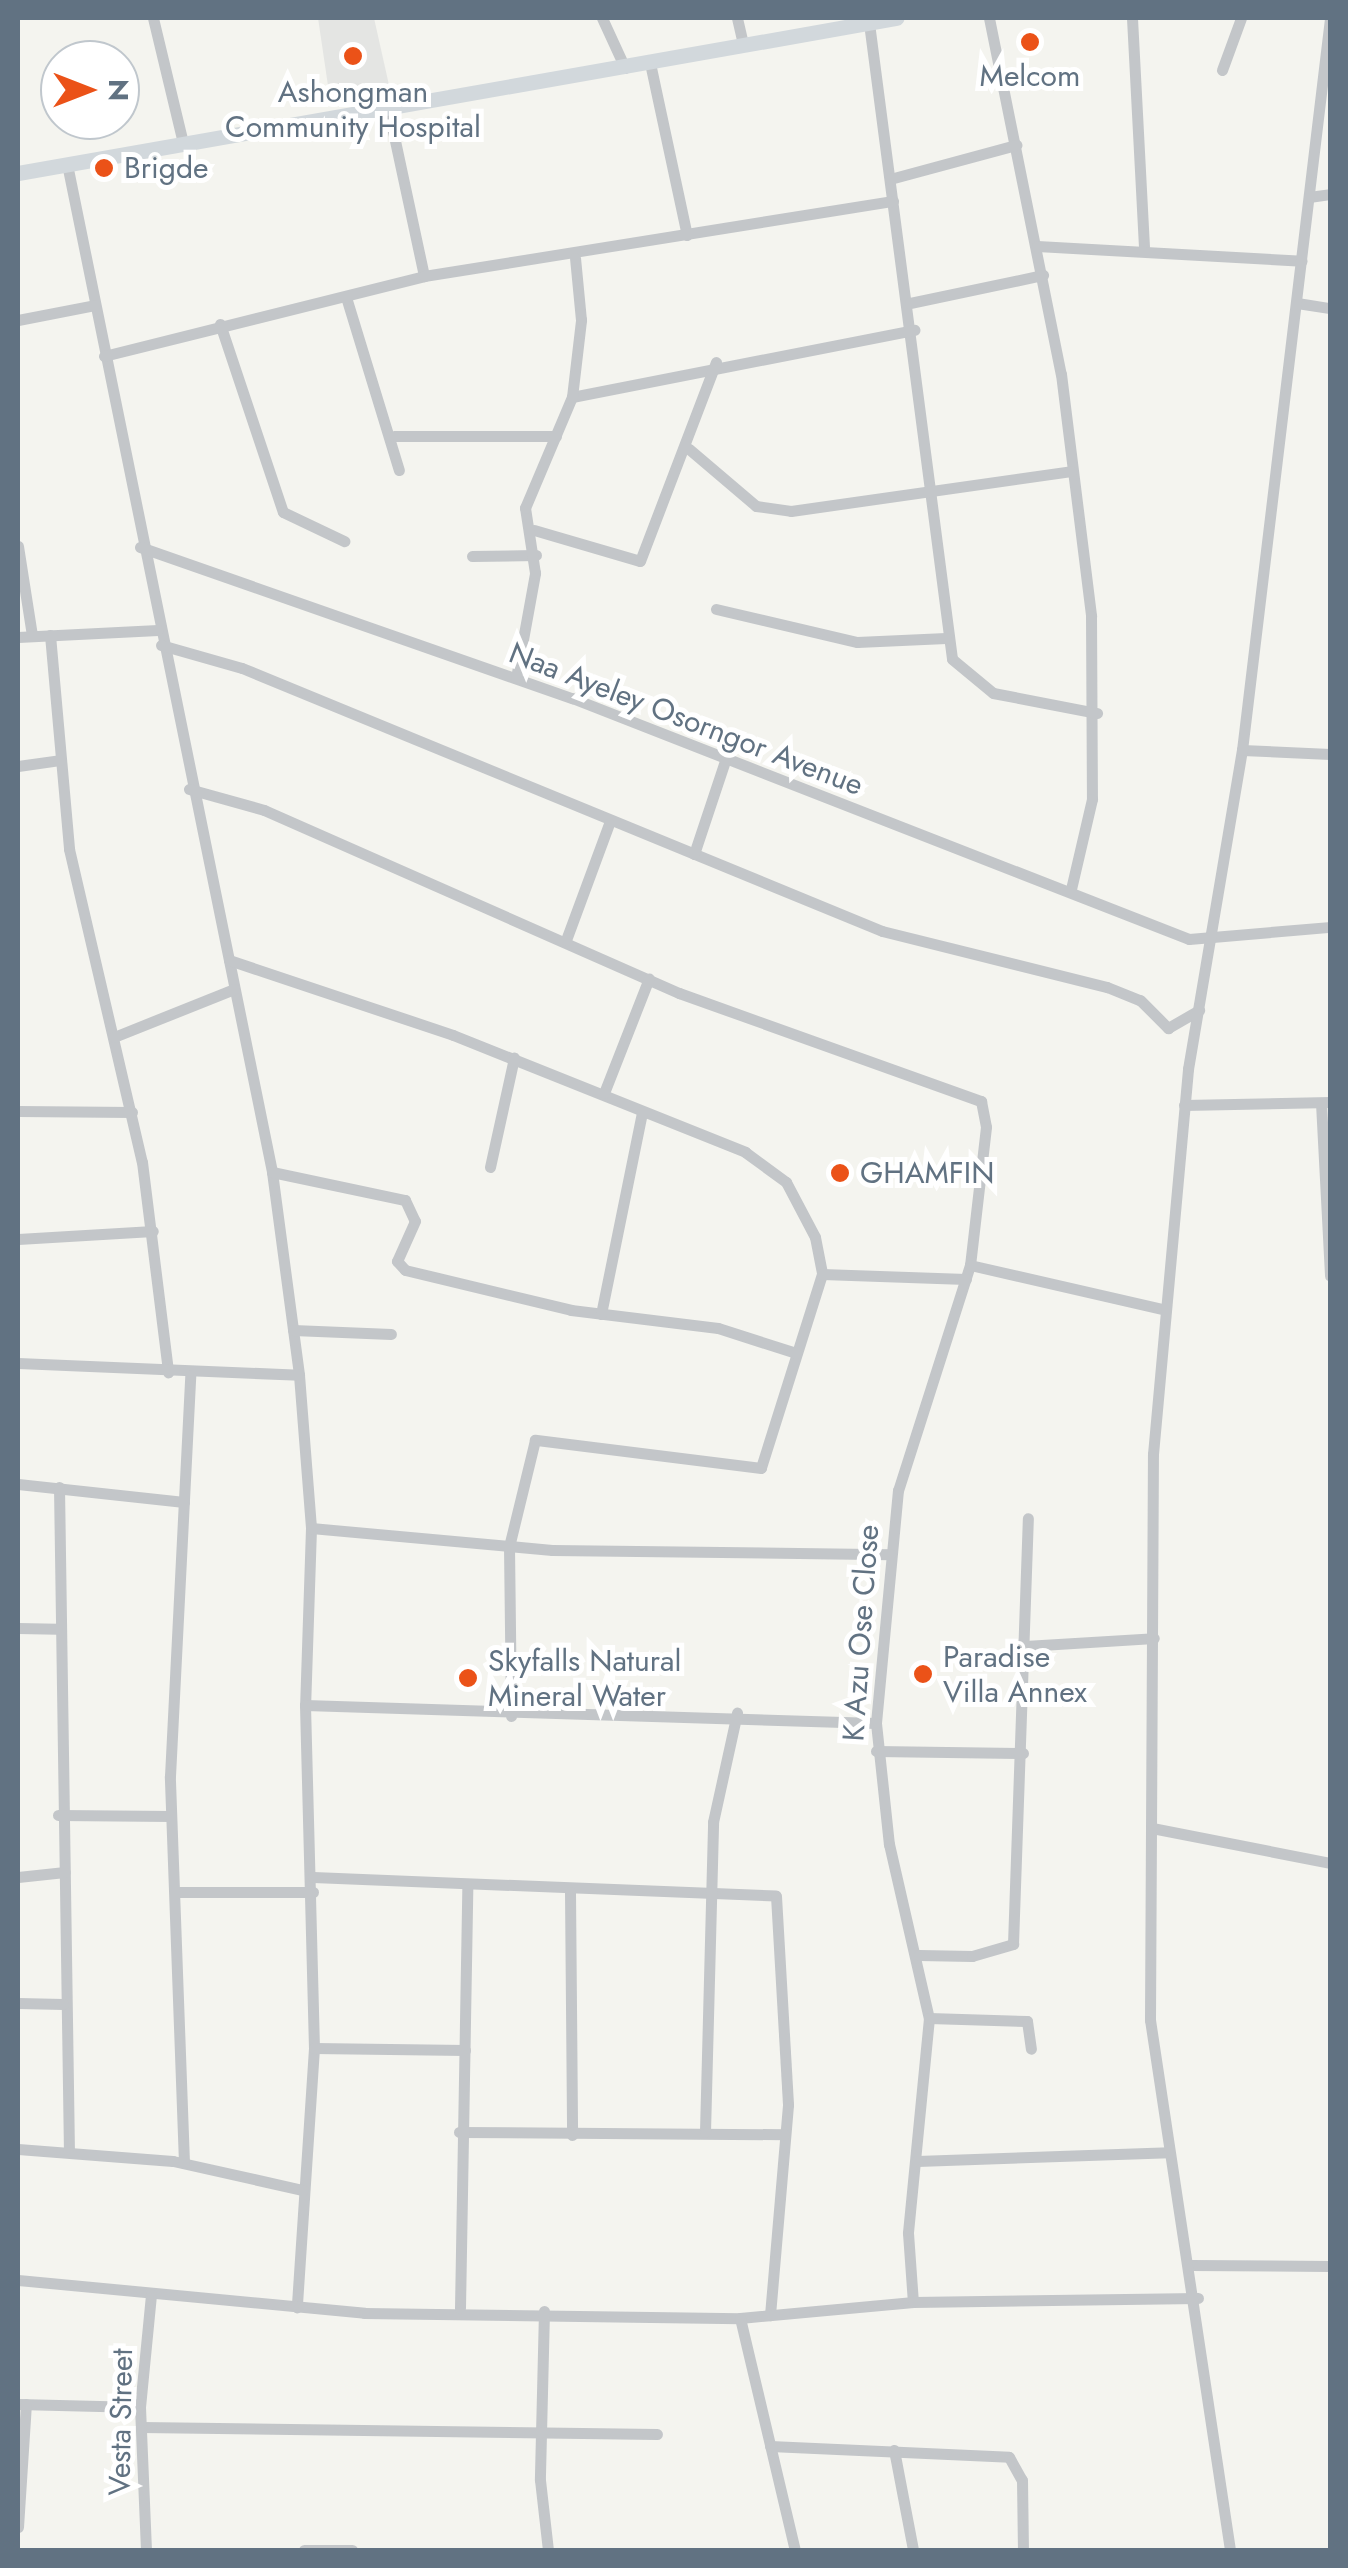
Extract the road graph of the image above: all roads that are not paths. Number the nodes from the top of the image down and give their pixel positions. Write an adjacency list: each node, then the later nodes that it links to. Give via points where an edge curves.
1 (154, 18): 15 (street)
2 (602, 18): 12 (street)
3 (737, 18): 10 (street)
4 (896, 18): 9 (street)
5 (989, 18): 16 (street)
6 (1132, 18): 25 (street)
7 (1241, 18): 13 (street)
8 (1330, 18): 21 (street)
9 (858, 22): 10 (street); 19 (street)
10 (742, 44): 11 (street)
11 (650, 63): 12 (street); 23 (street)
12 (625, 68): 14 (street)
13 (1222, 70)
14 (388, 108): 15 (street); 29 (street)
15 (183, 143): 17 (street)
16 (1016, 146): 19 (street); 24 (street)
17 (67, 164): 18 (street); 33 (street)
18 (18, 173)
19 (890, 179): 22 (street)
20 (1330, 194): 21 (street)
21 (1309, 196): 27 (street)
22 (894, 201): 23 (street); 31 (street)
23 (687, 234): 26 (street)
24 (1037, 246): 25 (street); 28 (street)
25 (1144, 247): 27 (street)
26 (575, 258): 29 (street); 40 (street, via 581,320)
27 (1302, 260): 32 (street)
28 (1043, 275): 31 (street); 45 (street)
29 (424, 276): 30 (street)
30 (346, 297): 36 (street); 41 (street)
31 (910, 303): 37 (street)
32 (1297, 303): 34 (street); 62 (street)
33 (95, 305): 35 (street); 38 (street)
34 (1330, 308)
35 (18, 320)
36 (220, 324): 38 (street); 48 (street, via 283,512)
37 (914, 330): 39 (street); 46 (street)
38 (104, 356): 50 (street)
39 (716, 362): 40 (street); 43 (street)
40 (572, 397): 42 (street)
41 (394, 436): 42 (street); 44 (street)
42 (556, 436): 47 (street, via 527,500)
43 (689, 449): 46 (street, via 742,497 772,510); 47 (street, via 637,563)
44 (398, 470)
45 (1070, 471): 46 (street); 61 (street)
46 (932, 492): 58 (street)
47 (534, 530): 51 (street)
48 (344, 540)
49 (18, 546): 55 (street)
50 (140, 547): 54 (street); 60 (street, Naa Ayeley Osorngor Avenue)
51 (536, 555): 52 (street); 60 (street)
52 (472, 556)
53 (716, 609): 58 (street, via 888,646)
54 (158, 630): 56 (street); 59 (street)
55 (32, 635): 56 (street); 57 (street)
56 (50, 635): 64 (street)
57 (18, 636)
58 (946, 638): 61 (street, via 972,683 1020,702)
59 (161, 645): 67 (street); 68 (street, via 242,668)
60 (516, 678): 65 (street, Naa Ayeley Osorngor Avenue)
61 (1096, 713): 70 (street, via 1090,828)
62 (1242, 750): 63 (street); 73 (street)
63 (1330, 754)
64 (60, 760): 66 (street); 78 (street, via 69,849)
65 (725, 761): 69 (street); 70 (street, Naa Ayeley Osorngor Avenue)
66 (18, 766)
67 (190, 789): 72 (street, via 264,810); 74 (street)
68 (609, 824): 69 (street); 72 (street)
69 (694, 854): 77 (street, via 911,940 1132,996 1168,1028)
70 (1071, 890): 73 (street, Naa Ayeley Osorngor Avenue)
71 (1330, 927): 73 (street)
72 (566, 940): 75 (street)
73 (1212, 940): 77 (street)
74 (229, 960): 76 (street); 79 (street)
75 (649, 978): 80 (street); 90 (street, K Azu Ose Close, via 976,1096 986,1127)
76 (234, 989): 78 (street); 87 (street)
77 (1199, 1010): 82 (street)
78 (114, 1037): 84 (street)
79 (514, 1058): 80 (street); 86 (street)
80 (604, 1093): 85 (street)
81 (1326, 1102): 82 (street); 92 (street)
82 (1184, 1105): 94 (street)
83 (18, 1111): 84 (street)
84 (132, 1112): 88 (street)
85 (642, 1112): 91 (street, via 745,1152 786,1182); 95 (street)
86 (490, 1168)
87 (272, 1172): 95 (street, via 405,1200 415,1220 397,1261 405,1270); 96 (street)
88 (153, 1232): 89 (street); 100 (street)
89 (18, 1238)
90 (970, 1265): 93 (street, K Azu Ose Close); 94 (street)
91 (822, 1274): 93 (street); 98 (street)
92 (1330, 1276)
93 (966, 1279): 109 (street, K Azu Ose Close, via 908,1450)
94 (1166, 1310): 112 (street, via 1153,1454)
95 (601, 1314): 98 (street, via 704,1325)
96 (292, 1330): 97 (street); 102 (street)
97 (390, 1334)
98 (796, 1354): 108 (street, via 760,1468 538,1439)
99 (18, 1363): 100 (street)
100 (168, 1372): 101 (street)
101 (190, 1375): 102 (street); 105 (street)
102 (299, 1376): 107 (street)
103 (18, 1484): 104 (street)
104 (59, 1488): 105 (street); 111 (street)
105 (184, 1502): 121 (street)
106 (1028, 1518): 113 (street)
107 (310, 1528): 108 (street); 114 (street)
108 (509, 1548): 109 (street); 116 (street)
109 (890, 1554): 117 (street, K Azu Ose Close)
110 (18, 1628): 111 (street)
111 (57, 1629): 120 (street)
112 (1154, 1638): 113 (street); 122 (street)
113 (1024, 1646): 119 (street)
114 (305, 1705): 116 (street); 126 (street)
115 (737, 1713): 116 (street); 117 (street); 128 (street, via 713,1822)
116 (511, 1716)
117 (876, 1723): 118 (street, K Azu Ose Close)
118 (876, 1751): 119 (street); 132 (street, K Azu Ose Close)
119 (1023, 1754): 132 (street, via 1012,1944 972,1956)
120 (58, 1815): 121 (street); 124 (street)
121 (171, 1816): 129 (street)
122 (1152, 1828): 123 (street); 145 (street, via 1150,2020)
123 (1330, 1862)
124 (65, 1872): 125 (street); 134 (street)
125 (18, 1877)
126 (313, 1877): 127 (street); 130 (street)
127 (467, 1888): 131 (street); 138 (street)
128 (713, 1888): 131 (street); 140 (street); 141 (street, via 767,1892 781,1908)
129 (176, 1892): 130 (street); 147 (street)
130 (313, 1892): 136 (street)
131 (570, 1892): 142 (street)
132 (919, 1954): 135 (street, K Azu Ose Close)
133 (18, 2002): 134 (street)
134 (62, 2004): 144 (street)
135 (929, 2018): 137 (street, via 1023,2020); 146 (street, K Azu Ose Close)
136 (314, 2048): 138 (street); 148 (street)
137 (1031, 2049)
138 (465, 2050): 139 (street)
139 (459, 2132): 142 (street); 156 (street)
140 (705, 2132): 141 (street); 142 (street)
141 (784, 2134): 158 (street)
142 (572, 2135)
143 (18, 2149): 144 (street)
144 (68, 2150): 147 (street)
145 (1169, 2152): 146 (street); 149 (street)
146 (917, 2161): 154 (street, K Azu Ose Close)
147 (184, 2163): 148 (street)
148 (303, 2190): 155 (street)
149 (1190, 2265): 150 (street); 153 (street)
150 (1330, 2266)
151 (18, 2280): 152 (street)
152 (151, 2295): 155 (street); 161 (street, Vesta Street)
153 (1198, 2298): 154 (street); 175 (street)
154 (914, 2302): 158 (street)
155 (298, 2307): 156 (street)
156 (460, 2308): 157 (street)
157 (544, 2311): 159 (street); 163 (street)
158 (770, 2315): 159 (street)
159 (740, 2318): 165 (street)
160 (22, 2404): 161 (street); 167 (street)
161 (140, 2407): 162 (street, Vesta Street)
162 (141, 2427): 163 (street); 168 (street, Vesta Street)
163 (539, 2433): 164 (street); 171 (street)
164 (656, 2434)
165 (770, 2446): 166 (street); 172 (street)
166 (894, 2450): 173 (street); 174 (street, via 1008,2457 1022,2480)
167 (18, 2527)
168 (146, 2550)
169 (304, 2550): 170 (street)
170 (352, 2550)
171 (548, 2550)
172 (795, 2550)
173 (913, 2550)
174 (1024, 2550)
175 (1230, 2550)

